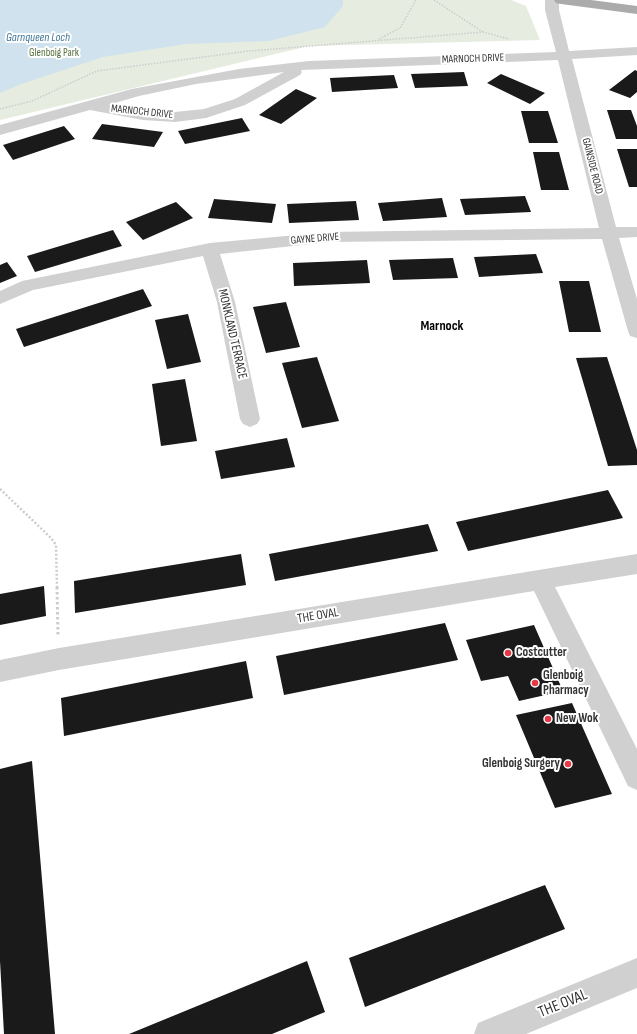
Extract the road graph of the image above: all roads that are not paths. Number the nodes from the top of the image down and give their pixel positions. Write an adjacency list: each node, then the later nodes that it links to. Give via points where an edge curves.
1 (552, 0): 5 (street, GAINSIDE ROAD, via 552,10)
2 (561, 0): 3 (main road)
3 (637, 10)
4 (637, 51): 5 (street, MARNOCH DRIVE)
5 (564, 56): 6 (street, MARNOCH DRIVE); 10 (street, GAINSIDE ROAD)
6 (309, 65): 7 (street, MARNOCH DRIVE, via 196,80); 7 (street, MARNOCH DRIVE, via 240,102 206,113 175,117)
7 (84, 106): 8 (street, MARNOCH DRIVE)
8 (0, 130)
9 (637, 232): 10 (street, GAYNE DRIVE)
10 (609, 233): 11 (street, GAYNE DRIVE, via 329,236); 13 (street, GAINSIDE ROAD)
11 (210, 249): 12 (street, GAYNE DRIVE, via 28,285); 14 (street, MONKLAND TERRACE, via 226,302)
12 (0, 298)
13 (637, 331)
14 (250, 419)
15 (637, 564): 16 (street, THE OVAL)
16 (540, 580): 17 (street, THE OVAL, via 59,659); 18 (street)
17 (0, 671)
18 (637, 777)
19 (637, 973): 20 (street, THE OVAL)
20 (490, 1034)

